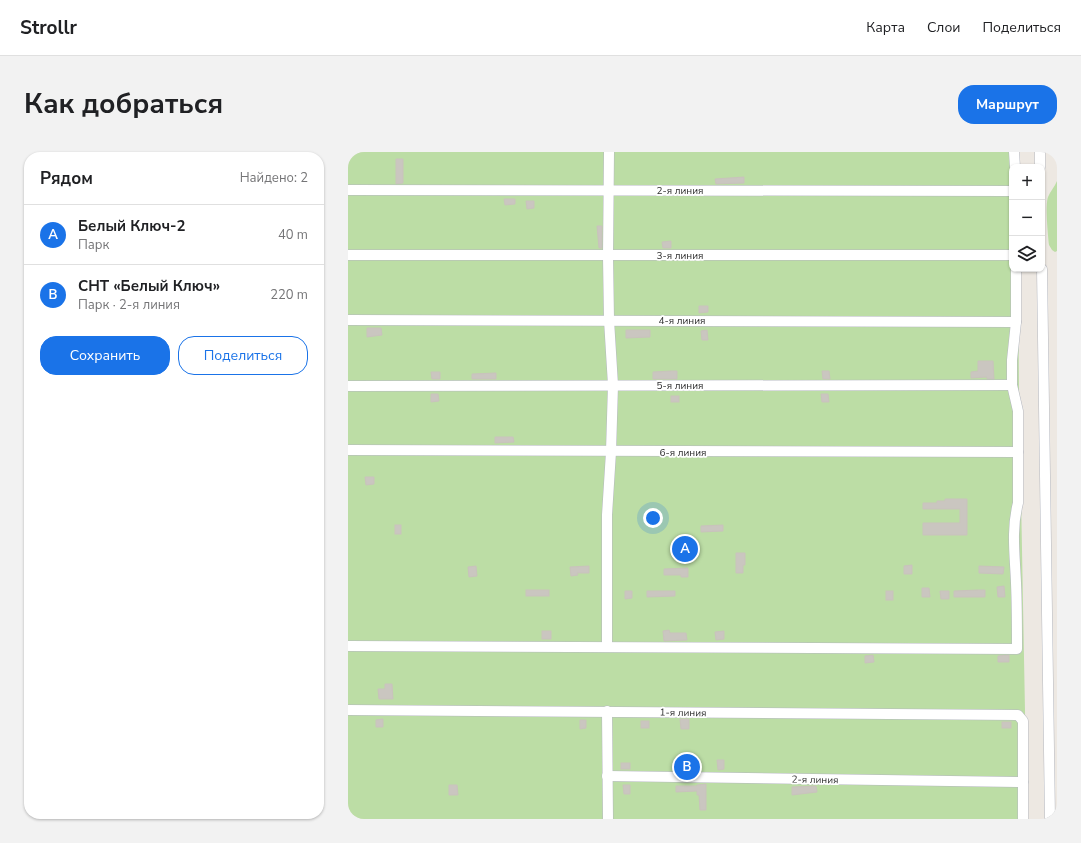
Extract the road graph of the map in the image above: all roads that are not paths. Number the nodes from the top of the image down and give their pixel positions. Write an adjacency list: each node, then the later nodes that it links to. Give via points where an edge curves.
1 (609, 152): 7 (street)
2 (1014, 152): 4 (street)
3 (1040, 152): 5 (street)
4 (1014, 164)
5 (1040, 164)
6 (348, 190): 7 (street, 2-я линия)
7 (608, 190): 8 (street, 2-я линия); 11 (street)
8 (1009, 191)
9 (348, 255): 11 (street, 3-я линия)
10 (1009, 255): 11 (street, 3-я линия)
11 (608, 256): 15 (street)
12 (1016, 272): 16 (street)
13 (1042, 272): 31 (street)
14 (348, 320): 15 (street, 4-я линия)
15 (609, 320): 16 (street, 4-я линия); 17 (street)
16 (1016, 322): 18 (street)
17 (613, 385): 18 (street, 5-я линия); 19 (street, 5-я линия); 21 (street)
18 (1012, 385): 22 (street, via 1018,411)
19 (348, 386)
20 (348, 450): 21 (street, 6-я линия)
21 (611, 452): 22 (street, 6-я линия); 24 (street, via 607,515)
22 (1018, 452): 24 (street, via 1018,503 1014,542 1017,649)
23 (348, 646): 24 (street)
24 (608, 646)
25 (348, 710): 26 (street, 1-я линия)
26 (608, 711): 27 (street); 28 (street, 1-я линия, via 1018,715 1023,721)
27 (607, 776): 28 (street, 2-я линия); 29 (street)
28 (1023, 782): 30 (street)
29 (608, 819)
30 (1023, 819)
31 (1050, 819)

